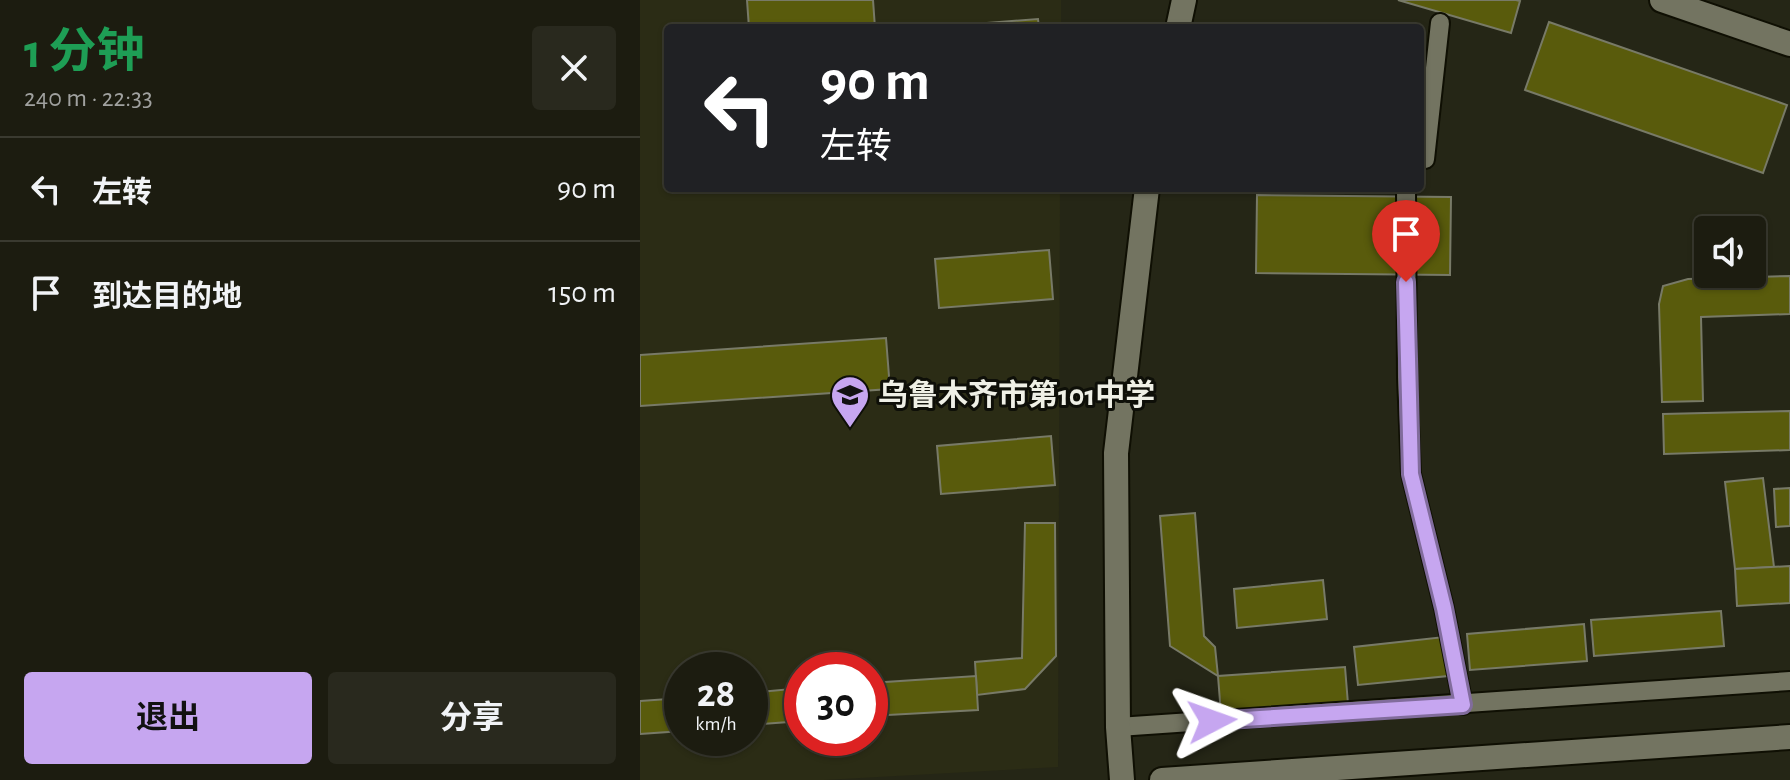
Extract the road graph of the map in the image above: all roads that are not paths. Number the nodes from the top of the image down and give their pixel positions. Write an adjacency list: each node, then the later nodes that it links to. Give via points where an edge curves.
1 (1184, 0): 4 (main road)
2 (1662, 0): 5 (main road)
3 (1440, 23): 6 (street)
4 (1179, 24)
5 (1790, 44)
6 (1424, 159)
7 (1147, 192): 11 (main road, via 1116,453)
8 (1406, 192): 10 (street, via 1411,474)
9 (1790, 681): 10 (street)
10 (1463, 705): 11 (street)
11 (1118, 727): 13 (main road)
12 (1790, 737): 14 (main road)
13 (1122, 780)
14 (1162, 780)

